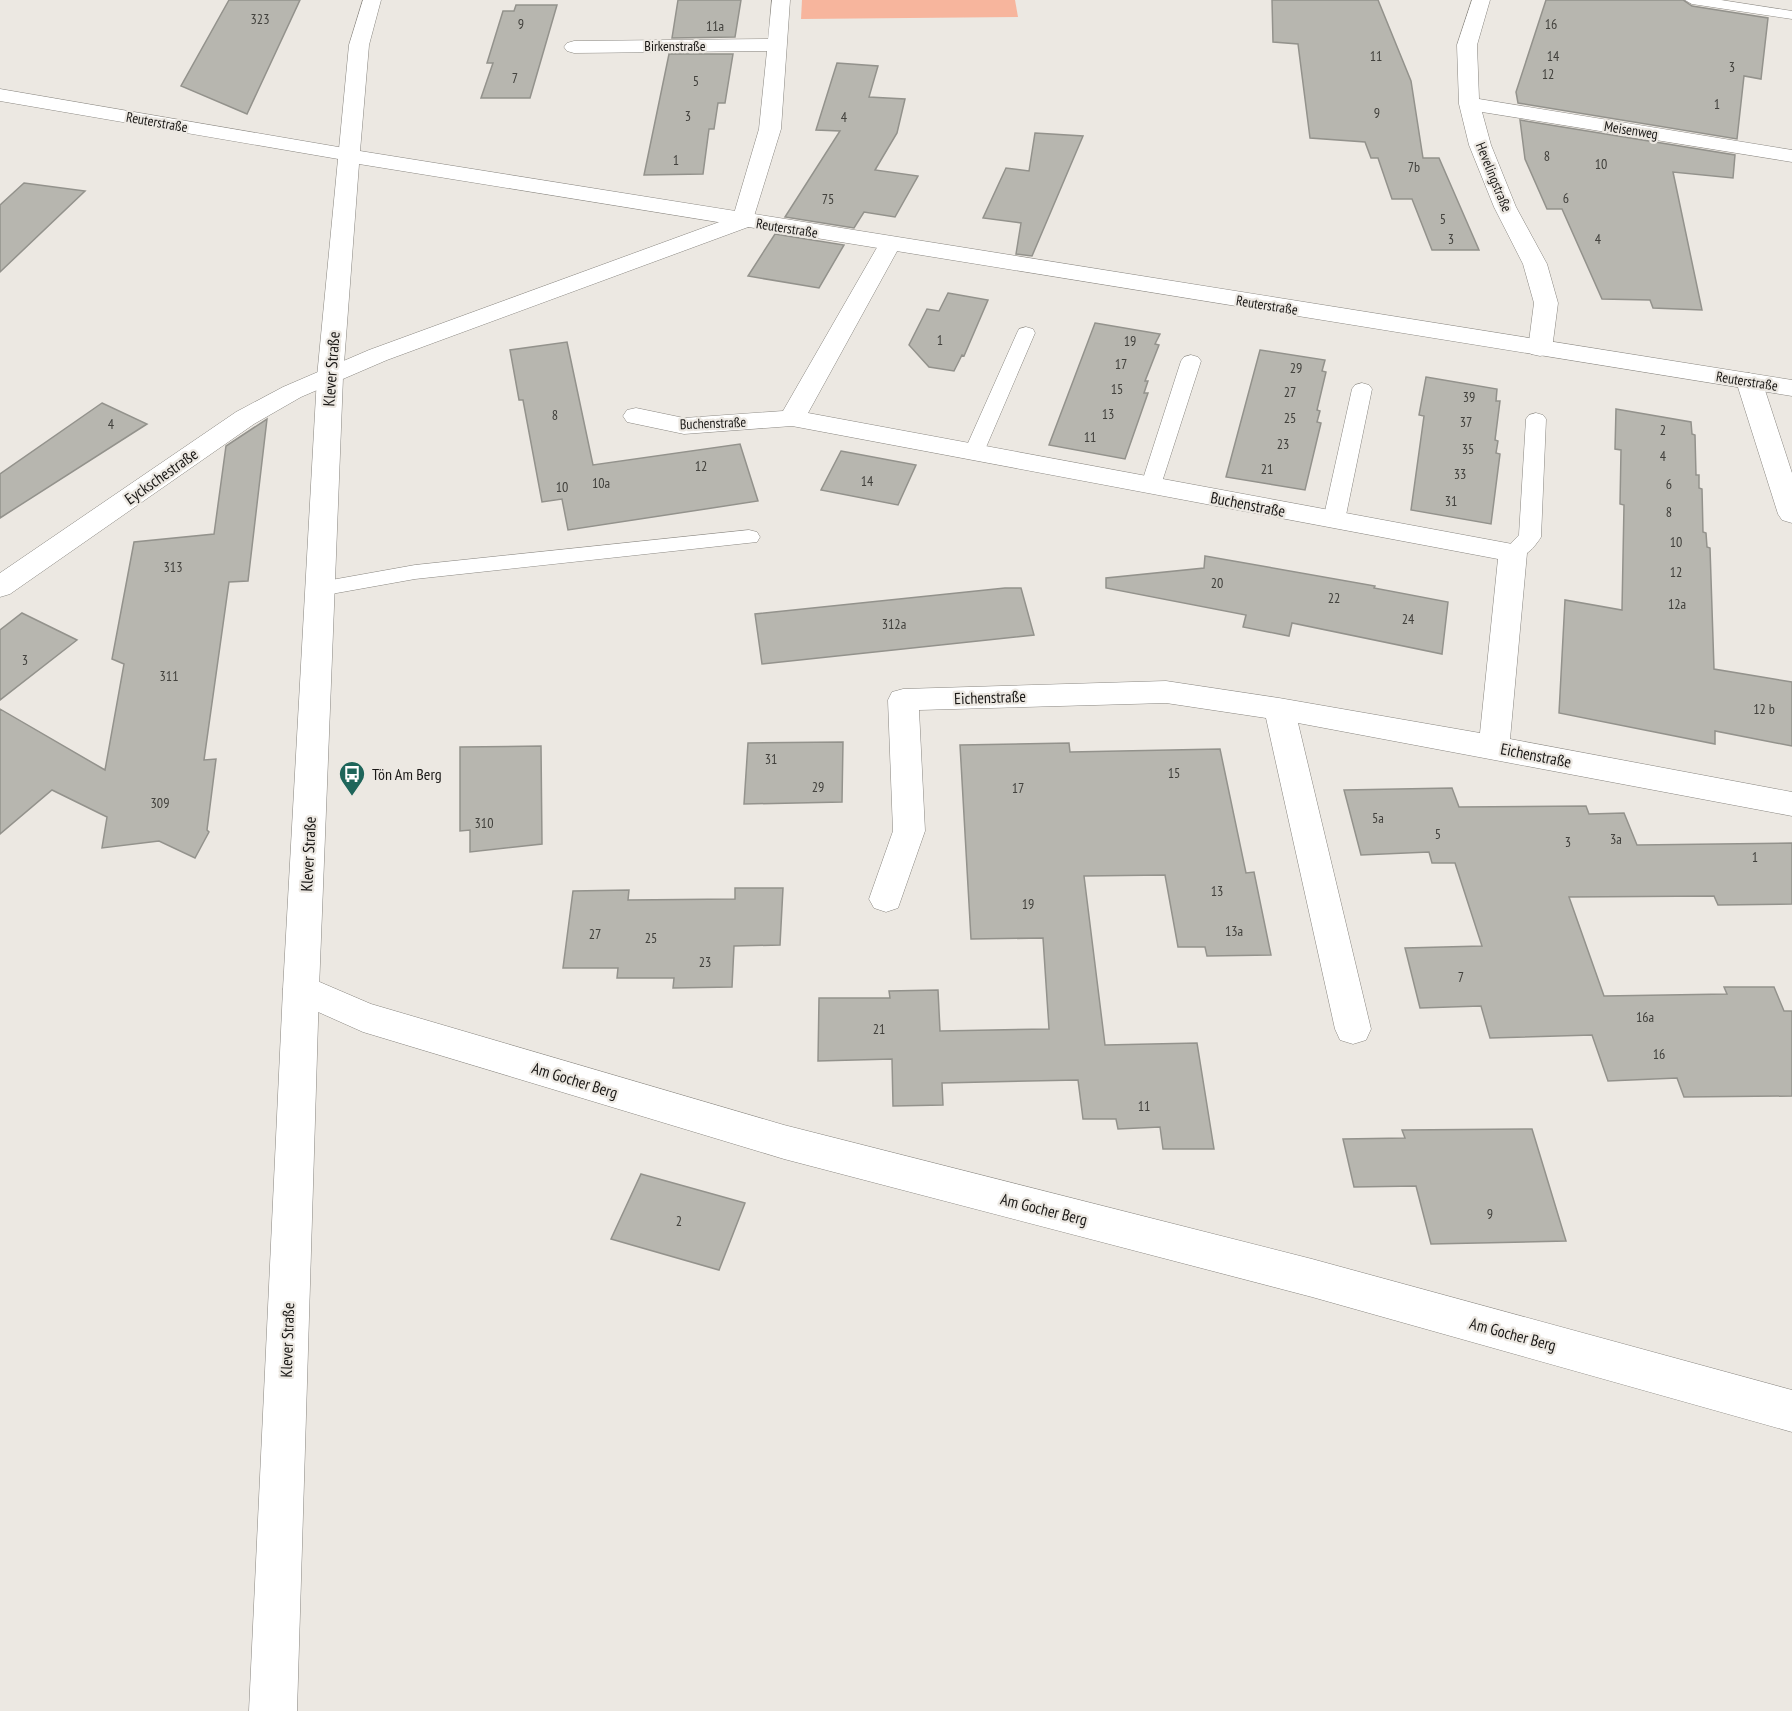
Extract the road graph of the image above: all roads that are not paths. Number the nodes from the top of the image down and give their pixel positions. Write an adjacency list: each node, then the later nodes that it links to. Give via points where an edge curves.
1 (372, 0): 10 (street, Klever Straße, via 359,45)
2 (781, 0): 6 (street)
3 (1481, 0): 9 (street, Hevelingstraße, via 1467,45)
4 (1692, 0): 5 (lane)
5 (1792, 15)
6 (777, 45): 7 (street, Birkenstraße); 12 (street, via 770,129)
7 (574, 47)
8 (0, 95): 10 (street, Reuterstraße)
9 (1469, 104): 11 (street, Meisenweg); 15 (street, Hevelingstraße, via 1480,145 1505,207 1535,264 1546,303)
10 (350, 155): 12 (street, Reuterstraße); 17 (street, Klever Straße)
11 (1792, 156)
12 (743, 221): 13 (street, Reuterstraße); 17 (street, Reuterstraße, via 389,350)
13 (890, 244): 15 (street, Reuterstraße); 22 (street)
14 (1026, 333): 24 (lane)
15 (1540, 349): 18 (street, Reuterstraße)
16 (1191, 361): 25 (lane)
17 (330, 377): 30 (street, Eyckschestraße, via 245,418); 31 (street, Klever Straße)
18 (1749, 381): 19 (street, Reuterstraße); 26 (street)
19 (1792, 388)
20 (1362, 389): 27 (lane)
21 (636, 416): 22 (street, Buchenstraße, via 684,426)
22 (792, 418): 24 (street, Buchenstraße)
23 (1536, 419): 29 (lane, via 1530,537)
24 (974, 452): 25 (street, Buchenstraße)
25 (1150, 485): 27 (street, Buchenstraße)
26 (1792, 514)
27 (1334, 520): 29 (street, Buchenstraße)
28 (749, 537): 31 (lane, via 415,572)
29 (1513, 553): 33 (street)
30 (0, 587)
31 (320, 589): 36 (street, Klever Straße)
32 (1279, 709): 33 (street, Eichenstraße); 35 (street, Eichenstraße, via 1166,692 903,700 909,831); 37 (street)
33 (1494, 747): 34 (street, Eichenstraße)
34 (1792, 804)
35 (886, 899)
36 (301, 989): 38 (street, Am Gocher Berg, via 363,1017 784,1142 1312,1278); 39 (street, Klever Straße)
37 (1353, 1029)
38 (1792, 1411)
39 (273, 1711)

